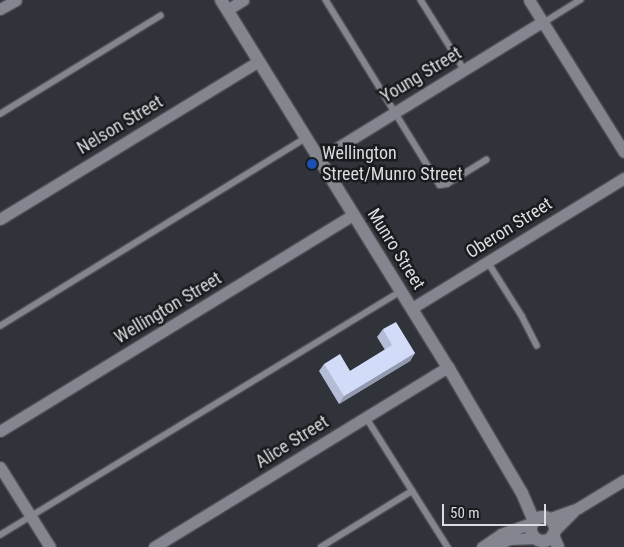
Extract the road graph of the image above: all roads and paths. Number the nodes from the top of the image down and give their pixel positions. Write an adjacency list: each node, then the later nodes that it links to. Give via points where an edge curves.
1 (16, 0): 8 (street)
2 (243, 0): 7 (street)
3 (326, 0): 12 (lane)
4 (421, 0): 14 (lane)
5 (529, 0): 10 (street)
6 (580, 0): 10 (lane)
7 (224, 5): 13 (street, Munro Street)
8 (0, 10)
9 (160, 16): 16 (lane)
10 (543, 22): 14 (street, Young Street); 18 (street)
11 (356, 34): 12 (lane)
12 (349, 38): 15 (lane)
13 (259, 61): 17 (street, Munro Street); 23 (street, Nelson Street)
14 (464, 70): 15 (street, Young Street)
15 (395, 111): 19 (street, Young Street); 20 (lane, via 440,186)
16 (0, 114)
17 (306, 138): 19 (street, Munro Street); 27 (lane)
18 (624, 152)
19 (319, 158): 22 (street, Munro Street)
20 (486, 160)
21 (624, 178): 24 (street, Oberon Street)
22 (353, 215): 25 (street, Munro Street); 31 (street, Wellington Street)
23 (0, 219)
24 (488, 262): 26 (street, Oberon Street); 28 (lane)
25 (402, 291): 26 (street, Munro Street); 36 (lane)
26 (412, 308): 29 (street, Munro Street)
27 (0, 326)
28 (537, 345)
29 (448, 367): 30 (street, Alice Street); 37 (street, Munro Street)
30 (366, 417): 34 (lane); 40 (street, Alice Street)
31 (0, 431)
32 (0, 467): 36 (street)
33 (624, 480): 35 (street)
34 (412, 491): 42 (lane); 43 (lane)
35 (578, 508): 37 (street); 39 (street)
36 (31, 517): 38 (lane); 41 (street)
37 (540, 520): 39 (street, Munro Street, via 553,524); 39 (street, via 531,531); 44 (street, via 501,534)
38 (0, 536)
39 (549, 540): 45 (street, via 510,539)
40 (157, 546)
41 (50, 547)
42 (322, 547)
43 (448, 547)
44 (482, 547)
45 (492, 547)

